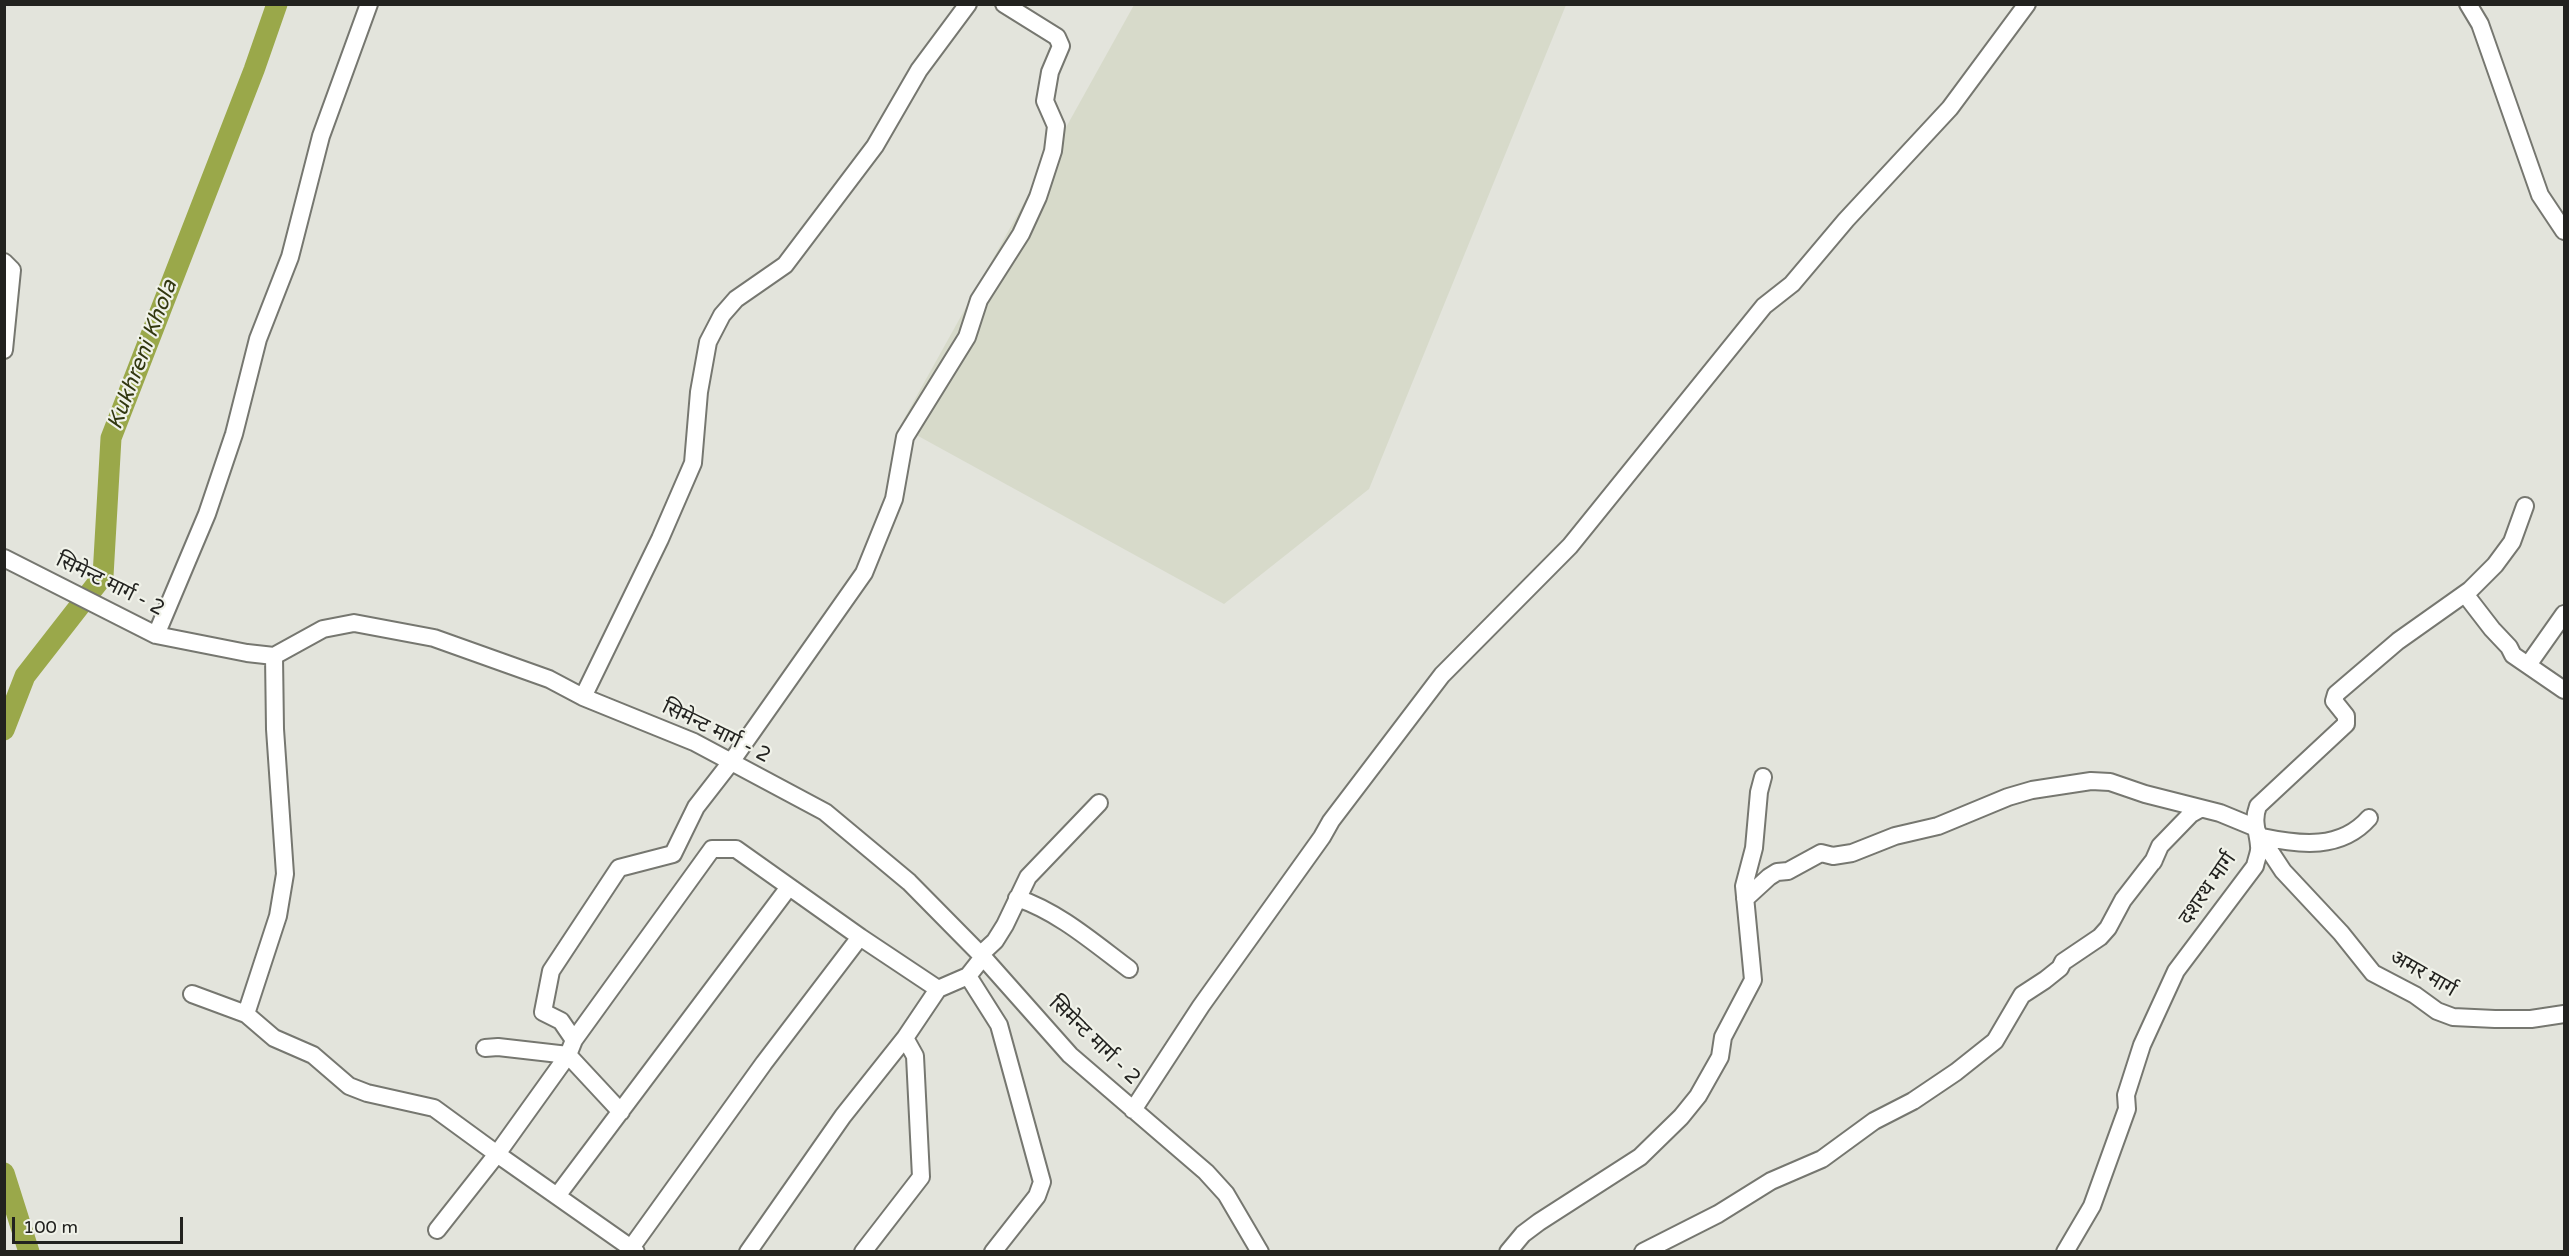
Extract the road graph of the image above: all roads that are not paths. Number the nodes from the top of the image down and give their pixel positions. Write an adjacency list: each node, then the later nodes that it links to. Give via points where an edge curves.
1 (369, 4): 13 (street, via 321,136 290,257 258,339 234,434)
2 (968, 4): 17 (street, via 919,70 875,146 785,265 736,299 722,315 708,342 693,463)
3 (1004, 4): 18 (street, via 1057,37 1061,46 1050,72 1045,101 1056,126 1053,151 1038,197 1021,234 979,300 967,338 905,436 894,499 864,573)
4 (2027, 4): 38 (street, via 1950,108 1792,284 1764,306 1570,546 1442,675 1331,821)
5 (2468, 4): 6 (street, via 2480,24 2540,195)
6 (2565, 231)
7 (4, 262): 8 (street, via 12,270)
8 (4, 350)
9 (2525, 506): 11 (street, दशरथ मार्ग, via 2512,542 2495,566)
10 (4, 558): 13 (street, सिमेन्ट मार्ग - 2)
11 (2465, 594): 15 (street, via 2513,655); 23 (street, दशरथ मार्ग, via 2398,641 2336,694 2334,701 2346,716 2346,724 2258,806 2254,816)
12 (2565, 614): 15 (street)
13 (156, 635): 14 (street, सिमेन्ट मार्ग - 2)
14 (274, 656): 17 (street, सिमेन्ट मार्ग - 2, via 323,629 354,623 434,638 549,679); 33 (street, via 285,874 278,916)
15 (2528, 665): 16 (street)
16 (2565, 690)
17 (583, 697): 18 (street, सिमेन्ट मार्ग - 2, via 694,742)
18 (731, 762): 28 (street, सिमेन्ट मार्ग - 2, via 825,812 909,882); 36 (street, via 696,807 673,854 619,868 551,971 543,1012 567,1026)
19 (1763, 777): 26 (street)
20 (1099, 803): 25 (street, via 1028,877)
21 (2200, 809): 23 (street, via 2220,813); 26 (street, via 2110,782 2049,787 2008,797 1938,826 1895,836 1852,853 1821,853 1788,871 1777,872); 49 (street, via 2160,846 2100,938 2022,995 1995,1041 1956,1072 1874,1121 1822,1159 1771,1181 1718,1214)
22 (2369, 818): 23 (street, via 2362,826 2329,843 2282,841)
23 (2258, 832): 34 (street, अमर मार्ग, via 2283,870 2373,973 2437,1011 2453,1017 2495,1019); 50 (street, दशरथ मार्ग, via 2255,866 2176,971 2142,1045 2126,1095 2127,1109 2092,1206)
24 (789, 887): 27 (street); 36 (street, via 736,849 712,849); 39 (street)
25 (1017, 898): 28 (street, via 995,941); 29 (street, via 1055,916)
26 (1745, 899): 48 (street, via 1753,980 1723,1037 1720,1057 1698,1096 1640,1157 1522,1234)
27 (860, 937): 31 (street); 43 (street)
28 (981, 956): 30 (street); 38 (street, सिमेन्ट मार्ग - 2, via 1070,1055)
29 (1129, 969)
30 (968, 976): 31 (street); 46 (street, via 999,1025 1042,1182 1037,1196)
31 (938, 989): 35 (street)
32 (192, 994): 33 (street)
33 (246, 1014): 40 (street, via 274,1038 313,1055 349,1086 434,1108)
34 (2565, 1014)
35 (904, 1038): 44 (street, via 843,1116); 45 (street, via 915,1056 921,1176)
36 (571, 1047): 37 (street); 39 (street); 40 (street)
37 (485, 1048)
38 (1133, 1110): 47 (street, सिमेन्ट मार्ग - 2, via 1226,1194)
39 (621, 1112): 41 (street)
40 (498, 1154): 41 (street); 42 (street)
41 (557, 1196): 43 (street)
42 (437, 1230)
43 (634, 1250)
44 (748, 1251)
45 (863, 1251)
46 (993, 1251)
47 (1258, 1251)
48 (1508, 1251)
49 (1643, 1251)
50 (2066, 1251)

